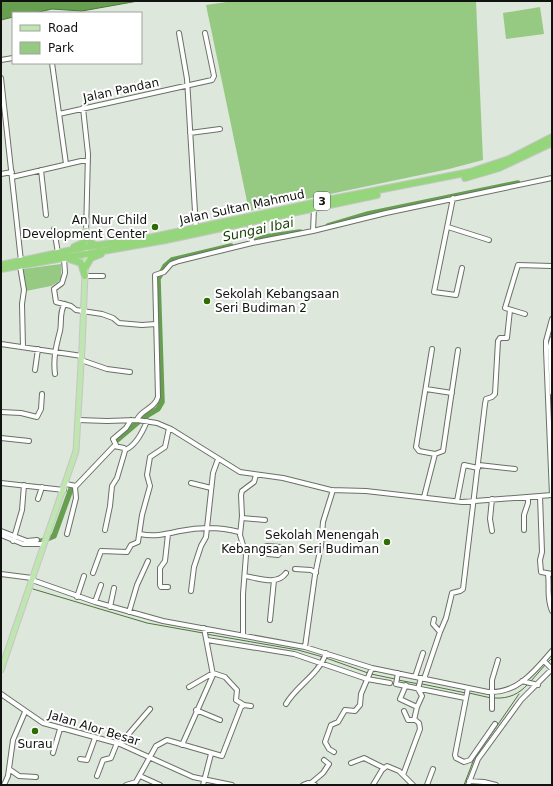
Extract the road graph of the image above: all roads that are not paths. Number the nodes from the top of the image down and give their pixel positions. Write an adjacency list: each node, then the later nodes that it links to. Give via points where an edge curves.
1 (179, 33): 7 (street)
2 (205, 33): 7 (street, Jalan Pandan, via 214,76 212,80)
3 (12, 58): 4 (street)
4 (1, 60)
5 (52, 64): 9 (street)
6 (1, 78): 18 (street)
7 (187, 86): 8 (street, Jalan Pandan); 11 (street)
8 (83, 108): 9 (street, Jalan Pandan); 14 (street)
9 (59, 114): 15 (street)
10 (220, 128): 11 (street)
11 (190, 132): 26 (street)
12 (552, 137): 22 (highway, Jalan Sultan Mahmud / 3, via 509,159 480,170)
13 (552, 143): 21 (highway, Jalan Sultan Mahmud / 3, via 505,166 476,176)
14 (88, 161): 15 (street); 29 (street)
15 (66, 164): 16 (street)
16 (41, 170): 18 (street); 23 (street)
17 (1, 174): 18 (street)
18 (12, 175): 39 (street)
19 (552, 178): 20 (street)
20 (453, 198): 25 (street); 28 (street)
21 (314, 208): 22 (highway, Jalan Sultan Mahmud / 3); 28 (street)
22 (275, 214): 24 (highway, Jalan Sultan Mahmud / 3); 26 (highway, Jalan Sultan Mahmud / 3)
23 (46, 215)
24 (250, 223): 32 (street); 36 (highway, Jalan Sultan Mahmud / 3)
25 (448, 227): 31 (street); 43 (street, via 434,282 434,292 456,295)
26 (196, 228): 33 (highway, Jalan Sultan Mahmud / 3, via 131,242)
27 (54, 229): 37 (street)
28 (313, 229): 32 (street)
29 (86, 231): 30 (street); 33 (highway, via 91,243)
30 (86, 238): 34 (street); 35 (highway, via 83,243)
31 (489, 240)
32 (252, 243): 52 (street, via 179,261 156,274)
33 (98, 246): 34 (highway, Jalan Sultan Mahmud / 3)
34 (86, 250): 35 (highway, Jalan Sultan Mahmud / 3); 36 (highway, Jalan Sultan Mahmud / 3); 38 (highway, Jalan Sultan Mahmud / 3); 42 (main road)
35 (66, 251): 37 (highway, Jalan Sultan Mahmud / 3)
36 (108, 251): 42 (highway, via 91,258)
37 (58, 253): 39 (highway, Jalan Sultan Mahmud / 3)
38 (64, 258): 39 (highway, Jalan Sultan Mahmud / 3); 45 (highway, via 81,263); 47 (street, via 62,283 54,289 56,302)
39 (21, 264): 40 (highway, Jalan Sultan Mahmud / 3); 44 (highway, Jalan Sultan Mahmud / 3); 55 (street, via 24,290)
40 (1, 265)
41 (552, 266): 48 (street, via 518,265 505,306)
42 (85, 268): 45 (main road)
43 (462, 268)
44 (1, 269)
45 (85, 276): 46 (street); 49 (main road)
46 (103, 276)
47 (65, 304): 49 (street); 59 (street)
48 (510, 310): 50 (street); 80 (street, via 507,338 500,338 498,341 495,394 486,399)
49 (84, 311): 52 (street, via 102,314 119,323); 60 (main road)
50 (525, 314)
51 (552, 319): 92 (street, via 546,350)
52 (156, 324): 71 (street, via 158,397 155,404 138,416)
53 (552, 339): 66 (street)
54 (1, 344): 55 (street)
55 (23, 347): 57 (street)
56 (432, 349): 64 (street)
57 (38, 350): 59 (street); 61 (street)
58 (458, 350): 65 (street)
59 (55, 352): 60 (street); 63 (street)
60 (82, 358): 62 (street, via 107,369); 69 (main road)
61 (35, 370)
62 (130, 372)
63 (55, 374)
64 (426, 389): 65 (street); 78 (street, via 416,447 419,451)
65 (452, 393): 78 (street, via 443,451)
66 (552, 393)
67 (42, 394): 68 (street, via 40,413 37,417)
68 (1, 412)
69 (78, 420): 70 (street); 85 (main road, via 76,451)
70 (131, 420): 71 (street); 76 (street, via 113,439)
71 (137, 420): 72 (street)
72 (147, 421): 73 (street); 77 (street, via 131,447)
73 (169, 428): 79 (street); 109 (street, via 165,447 150,457 147,475 150,486)
74 (1, 438): 75 (street)
75 (29, 441)
76 (116, 445): 77 (street); 88 (street)
77 (125, 450): 103 (street, via 112,486)
78 (435, 454): 94 (street)
79 (218, 459): 82 (street, via 240,472); 89 (street)
80 (478, 466): 81 (street); 98 (street); 99 (street, via 464,465)
81 (515, 469)
82 (256, 475): 91 (street, via 283,478); 100 (street, via 250,486 242,491)
83 (1, 483): 86 (street)
84 (191, 483): 89 (street)
85 (66, 484): 88 (street); 90 (main road)
86 (24, 485): 87 (street); 112 (street, via 22,510)
87 (42, 487): 90 (street); 96 (street)
88 (75, 487): 108 (street, via 76,498)
89 (211, 488): 102 (street)
90 (64, 490): 114 (main road)
91 (333, 490): 94 (street); 121 (street, via 323,522)
92 (552, 495): 93 (street)
93 (540, 496): 95 (street); 123 (street, via 541,572)
94 (424, 497): 99 (street)
95 (528, 497): 97 (street); 104 (street)
96 (38, 499)
97 (492, 499): 98 (street); 106 (street)
98 (474, 500): 99 (street); 140 (street, via 463,588 452,593)
99 (457, 501)
100 (242, 518): 101 (street); 107 (street)
101 (265, 520)
102 (206, 528): 107 (street, via 226,528); 110 (street); 131 (street, via 206,538 194,567)
103 (105, 530)
104 (524, 530)
105 (1, 531): 112 (street)
106 (492, 531)
107 (240, 532): 116 (street)
108 (66, 534)
109 (140, 534): 110 (street); 119 (street, via 138,542 131,545 128,552 101,551)
110 (168, 534): 129 (street, via 165,561 160,568 160,585)
111 (1, 535): 112 (street)
112 (14, 538): 113 (street); 114 (street, via 27,545)
113 (37, 540)
114 (44, 544): 126 (main road)
115 (264, 547): 116 (street)
116 (246, 553): 125 (street)
117 (148, 561): 136 (street)
118 (295, 569): 121 (street, via 311,570)
119 (93, 573)
120 (286, 573): 127 (street)
121 (316, 573): 146 (street)
122 (1, 574): 126 (street, via 11,577 26,576)
123 (550, 574): 135 (street, via 547,596)
124 (84, 576): 132 (street)
125 (245, 576): 127 (street); 141 (street)
126 (32, 580): 132 (street); 156 (main road)
127 (274, 580): 138 (street)
128 (101, 585): 133 (street)
129 (168, 587)
130 (114, 588): 134 (street)
131 (192, 591)
132 (77, 596): 133 (street)
133 (95, 602): 134 (street)
134 (110, 607): 136 (street)
135 (552, 611)
136 (129, 612): 139 (street)
137 (434, 618): 140 (street, via 433,624)
138 (270, 620)
139 (205, 630): 141 (street); 143 (street)
140 (440, 632): 161 (street)
141 (243, 635): 142 (street)
142 (252, 638): 144 (street); 145 (street)
143 (207, 639): 145 (street); 157 (street)
144 (278, 642): 146 (street); 147 (street)
145 (251, 646): 147 (street)
146 (305, 647): 150 (street)
147 (276, 650): 153 (street)
148 (552, 651): 152 (street)
149 (423, 653): 159 (street)
150 (326, 654): 153 (street); 154 (street)
151 (498, 660): 170 (street, via 492,680)
152 (544, 661): 155 (street); 162 (street)
153 (323, 662): 160 (street); 172 (street)
154 (371, 669): 158 (street); 160 (street)
155 (551, 669): 165 (street)
156 (1, 670)
157 (213, 673): 166 (street); 173 (street, via 225,677 237,690 236,700); 178 (street)
158 (398, 674): 159 (street); 164 (street, via 396,684)
159 (415, 677): 161 (street)
160 (368, 678): 163 (street); 190 (street, via 358,708 354,711 345,710 338,722 331,725 325,742)
161 (422, 679): 167 (street); 168 (street)
162 (523, 681): 165 (street); 170 (street, via 508,690)
163 (390, 683)
164 (406, 685): 167 (street); 175 (street, via 400,699)
165 (537, 685): 185 (street)
166 (189, 687)
167 (419, 688): 171 (street); 175 (street, via 422,696)
168 (468, 689): 170 (street); 171 (street)
169 (1, 694): 180 (street, Jalan Alor Besar)
170 (493, 694): 177 (street)
171 (466, 697): 189 (street, via 455,757 460,761 469,761)
172 (286, 704)
173 (244, 705): 174 (street); 192 (street, via 233,724 223,756)
174 (250, 706)
175 (417, 707): 181 (street)
176 (150, 709): 187 (street)
177 (492, 709)
178 (196, 710): 182 (street); 188 (street)
179 (404, 711): 181 (street, via 408,720)
180 (25, 712): 184 (street, Jalan Alor Besar, via 43,723); 198 (street, via 13,740)
181 (414, 719): 200 (street, via 419,723 420,729)
182 (220, 720)
183 (495, 724): 185 (street)
184 (60, 729): 186 (street, Jalan Alor Besar); 191 (street)
185 (493, 734): 189 (street)
186 (95, 738): 187 (street, Jalan Alor Besar); 194 (street, via 87,760)
187 (118, 744): 193 (street, Jalan Alor Besar); 201 (street, via 111,758 103,760)
188 (182, 744): 192 (street); 193 (street, via 167,740 161,742)
189 (481, 751): 205 (street)
190 (334, 752)
191 (52, 753)
192 (211, 754): 204 (street)
193 (150, 756): 202 (street); 204 (street, Jalan Alor Besar, via 186,774)
194 (80, 759)
195 (324, 760): 206 (street, via 328,764)
196 (351, 763): 197 (street, via 364,758)
197 (384, 768): 200 (street, via 395,769); 213 (street)
198 (9, 769): 203 (street, via 19,776); 207 (street)
199 (433, 769): 215 (street)
200 (403, 775): 214 (street)
201 (97, 776)
202 (140, 776): 208 (street, via 136,782); 209 (street)
203 (36, 777)
204 (204, 779): 210 (street); 211 (street, Jalan Alor Besar)
205 (468, 783): 216 (street, via 484,782)
206 (313, 784): 212 (street)
207 (4, 785)
208 (126, 785)
209 (160, 785)
210 (203, 785)
211 (232, 785)
212 (303, 785)
213 (373, 785)
214 (413, 785)
215 (427, 785)
216 (496, 785)

